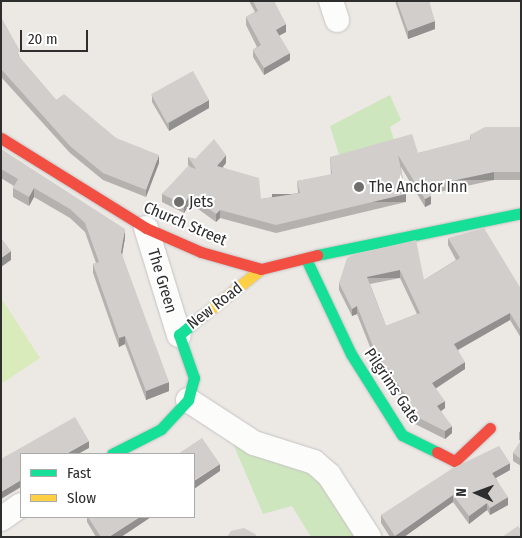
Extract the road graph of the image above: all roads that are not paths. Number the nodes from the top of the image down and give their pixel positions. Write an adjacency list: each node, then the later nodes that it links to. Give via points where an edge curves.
1 (1, 138): 3 (street, Church Street)
2 (521, 213): 4 (street, Church Street, via 393,236)
3 (146, 228): 5 (street, Church Street, via 200,252); 6 (street, The Green)
4 (306, 261): 5 (street, Church Street); 8 (street, Pilgrims Gate, via 351,354 402,435 454,461)
5 (261, 270): 6 (street, New Road)
6 (178, 335): 7 (street, New Road, via 194,378)
7 (188, 400): 9 (street, via 161,429); 12 (street, via 254,443 314,462 329,475)
8 (490, 428)
9 (114, 453)
10 (20, 506): 11 (street)
11 (1, 519)
12 (369, 537)

